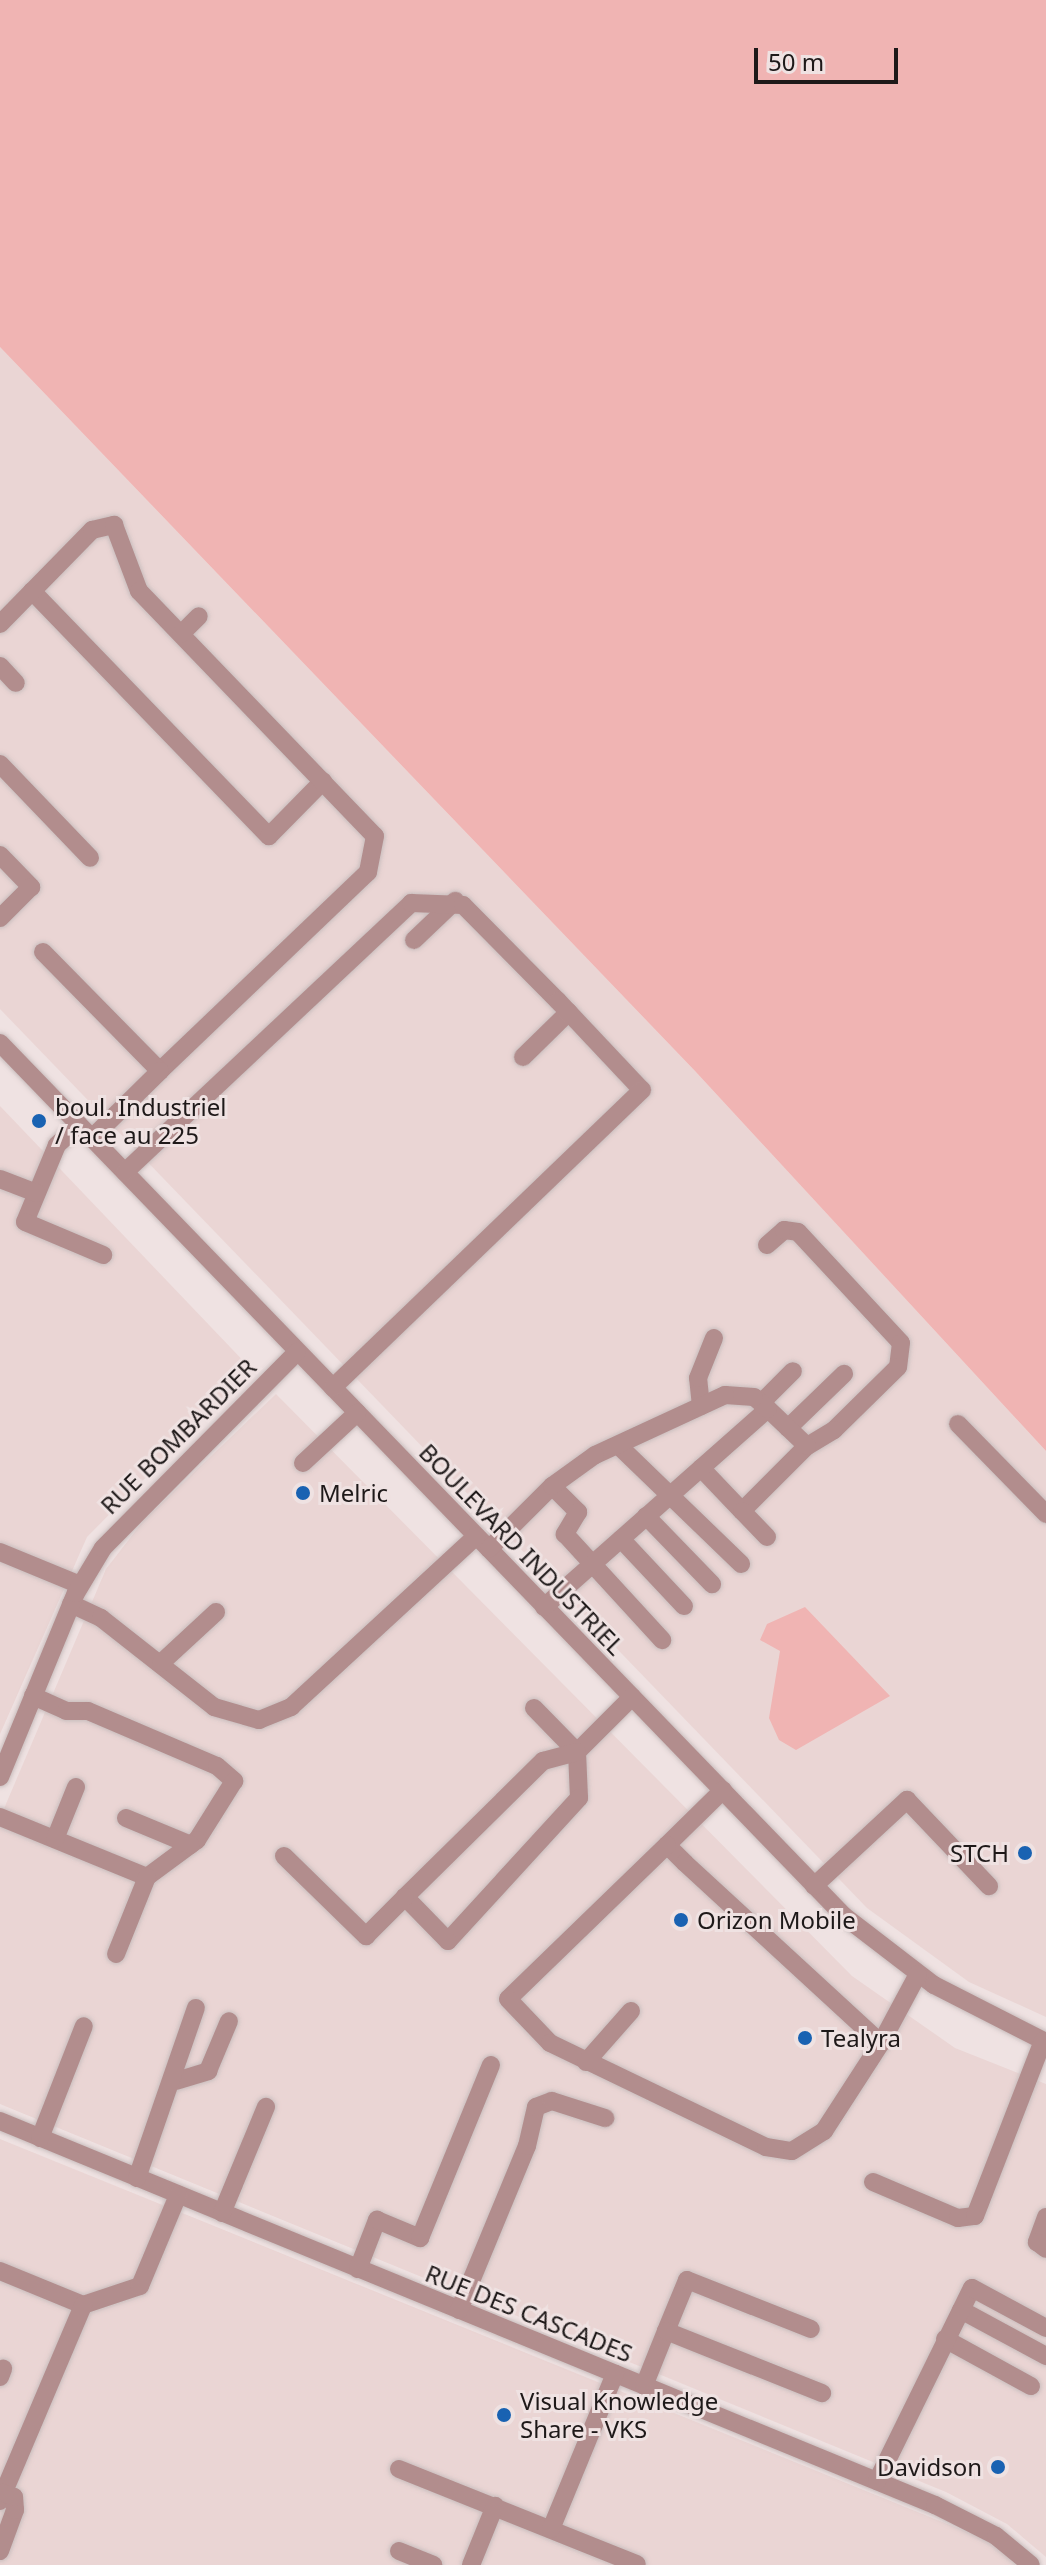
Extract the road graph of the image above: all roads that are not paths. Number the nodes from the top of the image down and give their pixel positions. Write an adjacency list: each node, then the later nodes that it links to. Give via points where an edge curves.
1 (32, 591): 3 (street); 4 (street, via 92,530 114,525 139,591); 8 (street, via 269,836)
2 (199, 616): 4 (street)
3 (0, 624)
4 (181, 634): 8 (street)
5 (0, 666): 6 (street)
6 (16, 683)
7 (0, 764): 10 (street)
8 (323, 781): 18 (street, via 375,836 375,861)
9 (0, 855): 12 (street, via 31,887)
10 (90, 858)
11 (455, 901): 13 (street); 15 (street); 20 (street, via 411,903 391,914)
12 (0, 918)
13 (414, 940)
14 (43, 952): 18 (street)
15 (569, 1012): 17 (street); 29 (street, via 642,1090)
16 (0, 1043): 19 (street, BOULEVARD INDUSTRIEL)
17 (523, 1057)
18 (160, 1071): 19 (street)
19 (86, 1131): 20 (street, BOULEVARD INDUSTRIEL); 22 (street, via 57,1145)
20 (125, 1172): 26 (street, BOULEVARD INDUSTRIEL)
21 (0, 1179): 22 (street)
22 (36, 1193): 24 (street, via 25,1222)
23 (767, 1245): 35 (street, via 784,1230 798,1232 901,1343 898,1367 834,1430)
24 (103, 1255)
25 (714, 1338): 30 (street, via 698,1378)
26 (297, 1352): 29 (street, BOULEVARD INDUSTRIEL); 51 (street, RUE BOMBARDIER, via 133,1511)
27 (793, 1371): 31 (street)
28 (844, 1374): 34 (street)
29 (333, 1387): 32 (street, BOULEVARD INDUSTRIEL)
30 (701, 1406): 31 (street, via 738,1394); 36 (street)
31 (764, 1406): 34 (street); 38 (street)
32 (357, 1413): 37 (street); 46 (street, BOULEVARD INDUSTRIEL)
33 (958, 1424): 42 (street)
34 (788, 1428): 35 (street)
35 (807, 1446): 41 (street)
36 (621, 1448): 39 (street, via 595,1455); 40 (street)
37 (303, 1463)
38 (701, 1468): 40 (street); 41 (street)
39 (552, 1486): 46 (street); 48 (street, via 578,1512 565,1534)
40 (669, 1496): 43 (street); 49 (street)
41 (742, 1511): 44 (street)
42 (1046, 1514)
43 (646, 1516): 45 (street); 50 (street)
44 (767, 1537)
45 (621, 1539): 48 (street); 53 (street)
46 (482, 1543): 54 (street, BOULEVARD INDUSTRIEL); 57 (street, via 274,1717 238,1719)
47 (0, 1552): 51 (street)
48 (591, 1563): 54 (street); 56 (street)
49 (741, 1564)
50 (712, 1584)
51 (80, 1585): 52 (street, RUE BOMBARDIER)
52 (71, 1604): 57 (street); 58 (street, RUE BOMBARDIER)
53 (684, 1606)
54 (544, 1607): 59 (street, BOULEVARD INDUSTRIEL)
55 (216, 1612): 57 (street)
56 (662, 1640)
57 (161, 1663)
58 (33, 1696): 62 (street, RUE BOMBARDIER); 68 (street, via 66,1711 88,1711 229,1774 233,1790)
59 (632, 1697): 61 (street); 64 (street, BOULEVARD INDUSTRIEL)
60 (534, 1708): 61 (street)
61 (577, 1752): 74 (street, via 543,1761); 74 (street, via 579,1798 448,1941)
62 (0, 1777)
63 (76, 1787): 67 (street)
64 (723, 1790): 69 (street); 72 (street, BOULEVARD INDUSTRIEL)
65 (0, 1817): 67 (street)
66 (126, 1818): 68 (street)
67 (55, 1839): 71 (street)
68 (191, 1845): 71 (street)
69 (667, 1845): 82 (street); 83 (street, via 508,1999 550,2043)
70 (284, 1856): 74 (street, via 366,1936)
71 (147, 1877): 75 (street)
72 (814, 1886): 73 (street, via 907,1800); 76 (street, BOULEVARD INDUSTRIEL)
73 (989, 1886)
74 (405, 1897)
75 (116, 1954)
76 (918, 1974): 81 (street, BOULEVARD INDUSTRIEL); 82 (street)
77 (196, 2008): 85 (street, via 176,2058)
78 (631, 2011): 83 (street)
79 (229, 2021): 85 (street, via 208,2071)
80 (84, 2026): 89 (street)
81 (1044, 2041): 91 (street, via 975,2216 958,2218)
82 (881, 2043): 83 (street, via 824,2131 792,2151 766,2147)
83 (586, 2062)
84 (491, 2065): 96 (street, via 420,2238 377,2220)
85 (176, 2081): 90 (street)
86 (266, 2107): 93 (street)
87 (605, 2118): 99 (street, via 552,2101 536,2107 527,2146)
88 (0, 2121): 89 (street, RUE DES CASCADES)
89 (40, 2138): 90 (street, RUE DES CASCADES)
90 (137, 2178): 92 (street, RUE DES CASCADES)
91 (873, 2182)
92 (178, 2195): 93 (street, RUE DES CASCADES); 98 (street, via 140,2286)
93 (222, 2213): 96 (street, RUE DES CASCADES)
94 (1046, 2217): 95 (street, via 1037,2242)
95 (1046, 2249)
96 (358, 2269): 99 (street, RUE DES CASCADES)
97 (0, 2271): 98 (street)
98 (83, 2305): 112 (street)
99 (459, 2310): 106 (street, RUE DES CASCADES)
100 (961, 2310): 101 (street, via 972,2288); 104 (street); 105 (street)
101 (1046, 2328)
102 (811, 2329): 103 (street, via 687,2280)
103 (666, 2331): 107 (street); 109 (street)
104 (945, 2339): 108 (street); 111 (street)
105 (1046, 2356)
106 (615, 2374): 107 (street, RUE DES CASCADES); 114 (street)
107 (644, 2386): 111 (street, RUE DES CASCADES)
108 (1031, 2386)
109 (822, 2393)
110 (399, 2469): 113 (street)
111 (877, 2481): 120 (street, RUE DES CASCADES, via 961,2516)
112 (2, 2497): 115 (street, via 14,2497 15,2510)
113 (495, 2506): 114 (street); 119 (street)
114 (551, 2529): 117 (street)
115 (0, 2551)
116 (399, 2551): 118 (street)
117 (637, 2564)
118 (433, 2565)
119 (471, 2565)
120 (1031, 2565)

